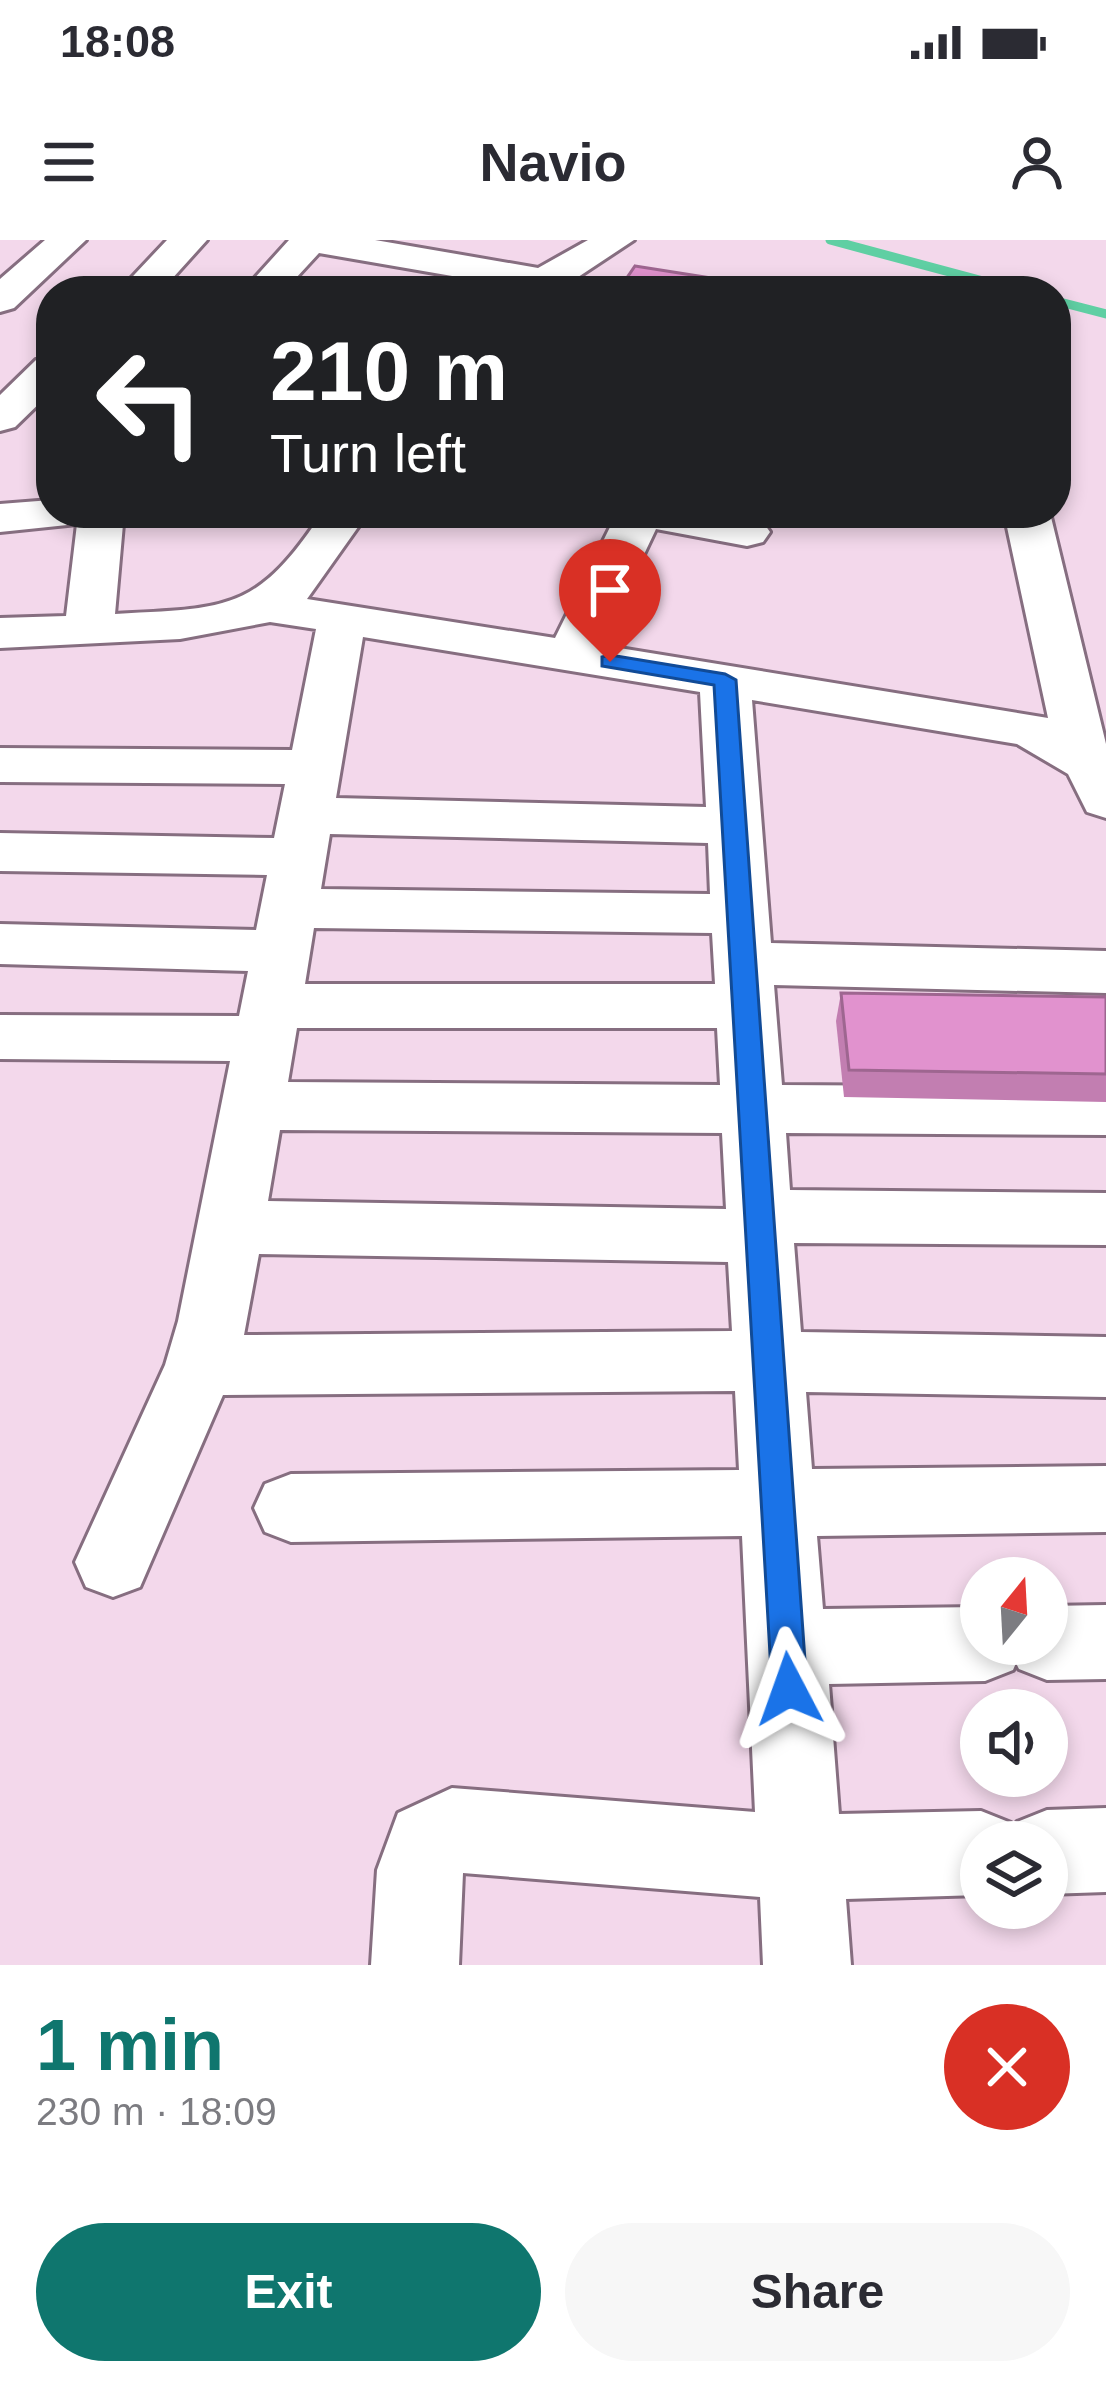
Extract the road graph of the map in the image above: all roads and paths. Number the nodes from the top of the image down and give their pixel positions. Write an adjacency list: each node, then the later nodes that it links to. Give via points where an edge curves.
1 (67, 240): 11 (street)
2 (188, 240): 6 (street)
3 (310, 240): 5 (street); 7 (street)
4 (615, 240): 10 (street)
5 (421, 249): 8 (street); 9 (street)
6 (153, 276)
7 (277, 276)
8 (400, 276)
9 (505, 276)
10 (553, 276)
11 (0, 300)
12 (36, 383): 13 (street)
13 (0, 418)
14 (36, 515): 15 (street)
15 (0, 518)
16 (99, 528): 24 (street)
17 (334, 528): 22 (street, via 306,573)
18 (635, 528): 26 (street)
19 (725, 528): 21 (street)
20 (1030, 528): 28 (street)
21 (747, 532)
22 (267, 607): 23 (street); 24 (street)
23 (342, 619): 26 (street); 33 (street)
24 (89, 627): 25 (street)
25 (0, 633)
26 (571, 656): 27 (street)
27 (725, 680): 28 (street, via 1027,729); 31 (street)
28 (1082, 754): 30 (street)
29 (0, 765): 33 (street)
30 (1106, 800)
31 (734, 826): 33 (street); 35 (street)
32 (0, 852): 33 (street)
33 (288, 906): 34 (street); 35 (street); 35 (street); 37 (street); 38 (street)
34 (0, 944)
35 (743, 961): 36 (street); 40 (street)
36 (1106, 972)
37 (0, 1037)
38 (251, 1106): 40 (street); 43 (street)
39 (1106, 1111): 40 (street)
40 (752, 1112): 42 (street)
41 (1106, 1219): 42 (street)
42 (759, 1226): 43 (street); 44 (street)
43 (228, 1227): 45 (street)
44 (768, 1361): 45 (street); 46 (street); 47 (street)
45 (200, 1365): 50 (street)
46 (1106, 1367)
47 (774, 1498): 48 (street); 49 (street); 54 (street)
48 (1106, 1499)
49 (291, 1508)
50 (113, 1562)
51 (1106, 1642): 52 (street)
52 (1068, 1643)
53 (960, 1644): 54 (street)
54 (787, 1647): 58 (street)
55 (1106, 1850): 56 (street)
56 (1068, 1851)
57 (960, 1854): 58 (street)
58 (800, 1858): 59 (street, via 452,1830 428,1843 420,1870); 60 (street)
59 (415, 1965)
60 (806, 1965)

